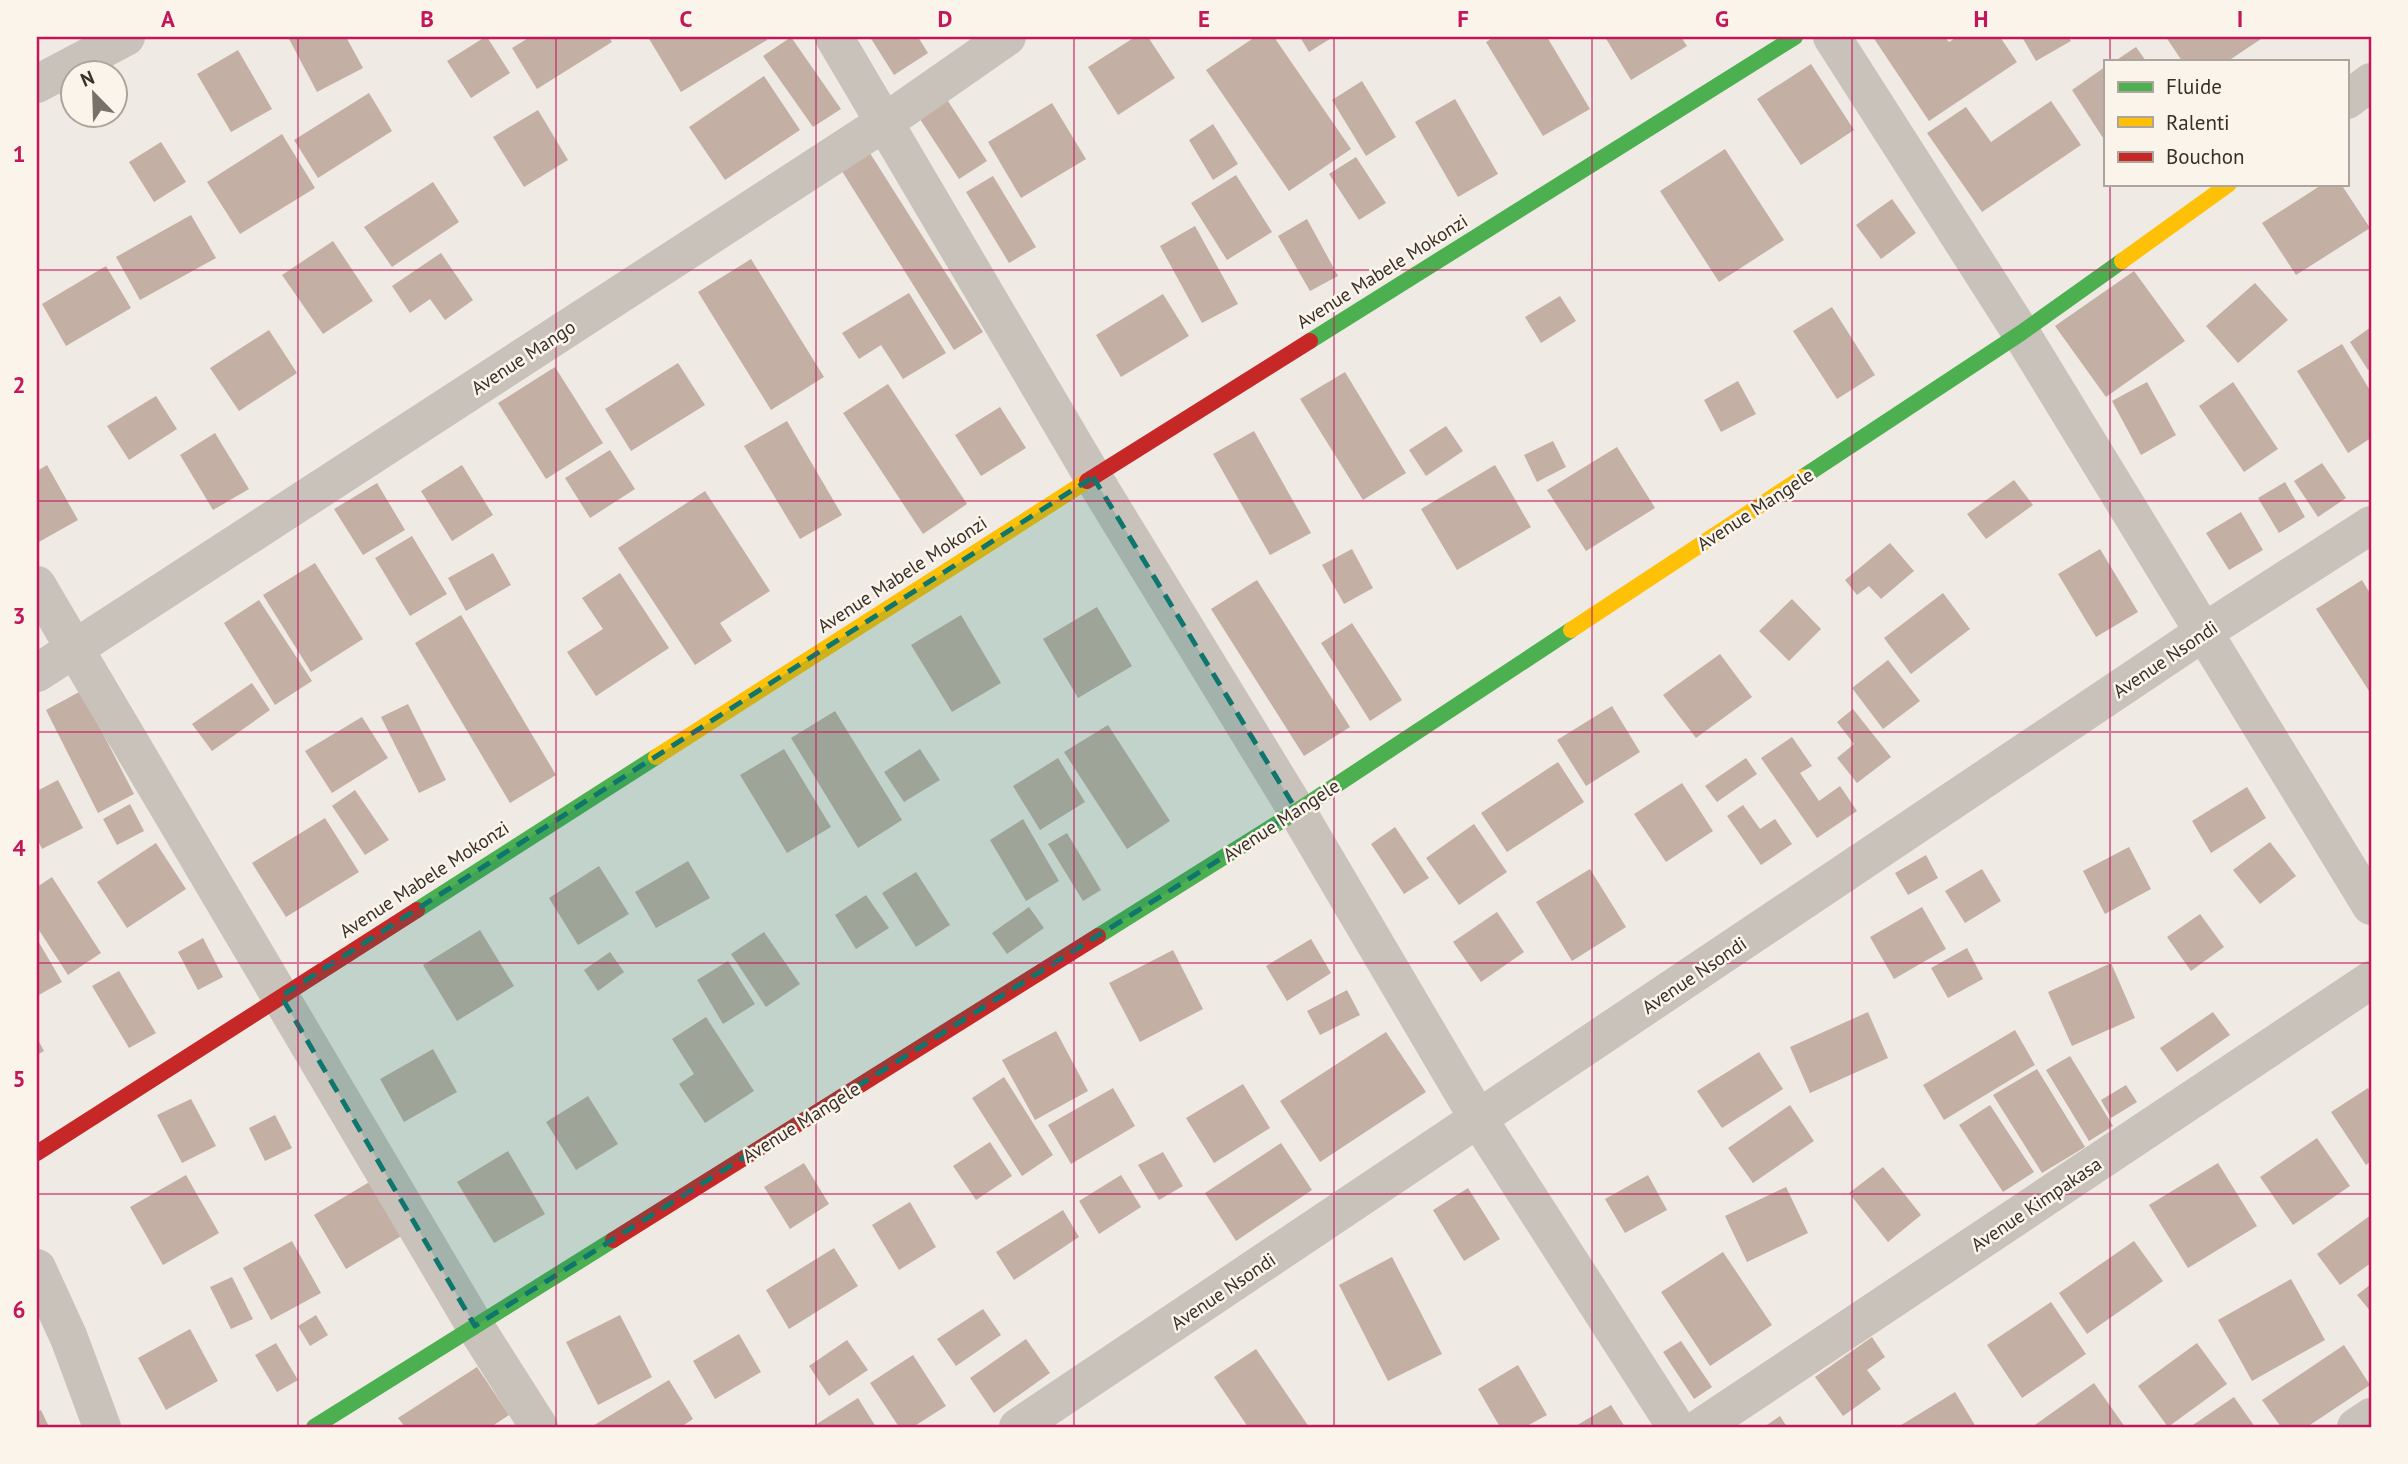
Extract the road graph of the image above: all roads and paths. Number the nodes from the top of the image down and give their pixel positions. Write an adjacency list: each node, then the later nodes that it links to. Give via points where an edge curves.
1 (126, 37): 7 (street)
2 (834, 37): 9 (street)
3 (1007, 37): 9 (street, Avenue Mango)
4 (1795, 37): 12 (street, Avenue Mabele Mokonzi)
5 (1832, 37): 11 (street)
6 (2371, 82): 8 (street)
7 (37, 84)
8 (2348, 99)
9 (885, 122): 12 (street); 16 (street, Avenue Mango)
10 (2226, 186): 11 (street, Avenue Mangele)
11 (2021, 333): 15 (street); 18 (street, Avenue Mangele)
12 (1093, 477): 18 (street); 21 (street, Avenue Mabele Mokonzi)
13 (2371, 525): 15 (street, Avenue Nsondi)
14 (37, 584): 16 (street)
15 (2204, 632): 19 (street); 22 (street, Avenue Nsondi)
16 (74, 649): 17 (street, Avenue Mango); 21 (street)
17 (37, 673)
18 (1297, 811): 22 (street); 25 (street, Avenue Mangele)
19 (2371, 906)
20 (2371, 980): 32 (street, Avenue Kimpakasa)
21 (281, 996): 23 (street, Avenue Mabele Mokonzi); 25 (street)
22 (1479, 1120): 30 (street, Avenue Nsondi); 31 (street)
23 (37, 1153)
24 (37, 1268): 27 (street)
25 (475, 1326): 28 (street, Avenue Mangele); 29 (street)
26 (2371, 1417): 33 (street)
27 (102, 1427)
28 (314, 1427)
29 (539, 1427)
30 (1018, 1427)
31 (1676, 1427)
32 (1701, 1427)
33 (2356, 1427)

